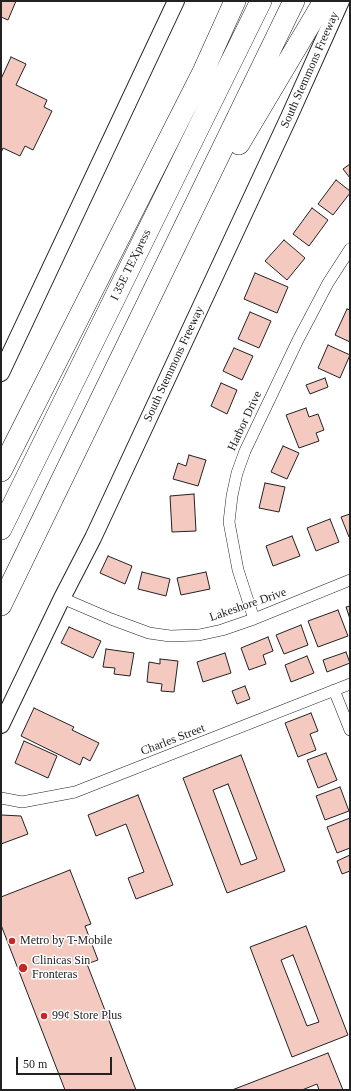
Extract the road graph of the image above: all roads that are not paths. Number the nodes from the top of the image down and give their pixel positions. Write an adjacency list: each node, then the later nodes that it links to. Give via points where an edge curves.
1 (176, 1): 10 (main road)
2 (220, 1): 8 (highway)
3 (235, 1): 8 (highway)
4 (261, 1): 13 (highway, I 35E TEXpress)
5 (294, 1): 11 (highway)
6 (324, 1): 11 (highway, via 247,130)
7 (340, 1): 15 (main road, South Stemmons Freeway, via 289,117 93,538)
8 (203, 72): 12 (highway)
9 (350, 249): 17 (street, Harbor Drive, via 328,283 298,340 237,473 229,522 238,570)
10 (1, 373)
11 (111, 378): 16 (highway)
12 (1, 471)
13 (1, 529)
14 (350, 580): 17 (street, Lakeshore Drive)
15 (62, 598): 17 (street, Lakeshore Drive, via 149,633 170,636 199,635); 20 (main road, South Stemmons Freeway)
16 (1, 605)
17 (254, 619)
18 (350, 684): 19 (street, Charles Street)
19 (334, 690): 21 (street); 22 (street, Charles Street, via 75,792 22,802)
20 (1, 725)
21 (350, 730)
22 (1, 798)

